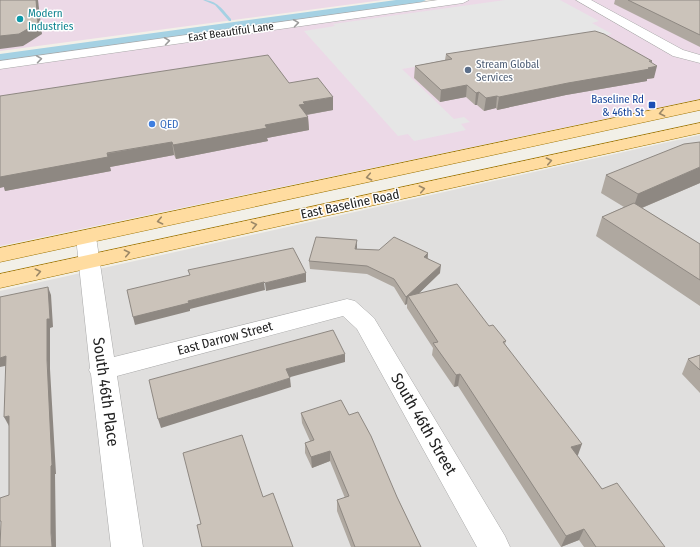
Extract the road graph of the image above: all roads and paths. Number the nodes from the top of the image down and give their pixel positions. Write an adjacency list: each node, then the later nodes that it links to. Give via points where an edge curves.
1 (393, 0): 5 (street, East Beautiful Lane)
2 (463, 0): 7 (street, East Beautiful Lane, one-way to 2)
3 (582, 0): 4 (street)
4 (678, 53): 6 (street); 8 (street)
5 (0, 54)
6 (700, 60)
7 (0, 65)
8 (700, 69)
9 (700, 105): 11 (main road, East Baseline Road, one-way to 11)
10 (700, 128): 12 (main road, East Baseline Road, one-way to 10)
11 (489, 151): 12 (main road); 13 (main road, East Baseline Road, one-way to 13)
12 (509, 170): 13 (main road, East Baseline Road, one-way to 12)
13 (88, 249): 14 (main road, East Baseline Road); 15 (main road, East Baseline Road, one-way to 13); 17 (street, South 46th Place)
14 (0, 255)
15 (0, 281)
16 (347, 306): 17 (street, East Darrow Street); 19 (street, South 46th Street, via 366,324)
17 (102, 370): 18 (street, South 46th Place)
18 (127, 547)
19 (494, 547)

